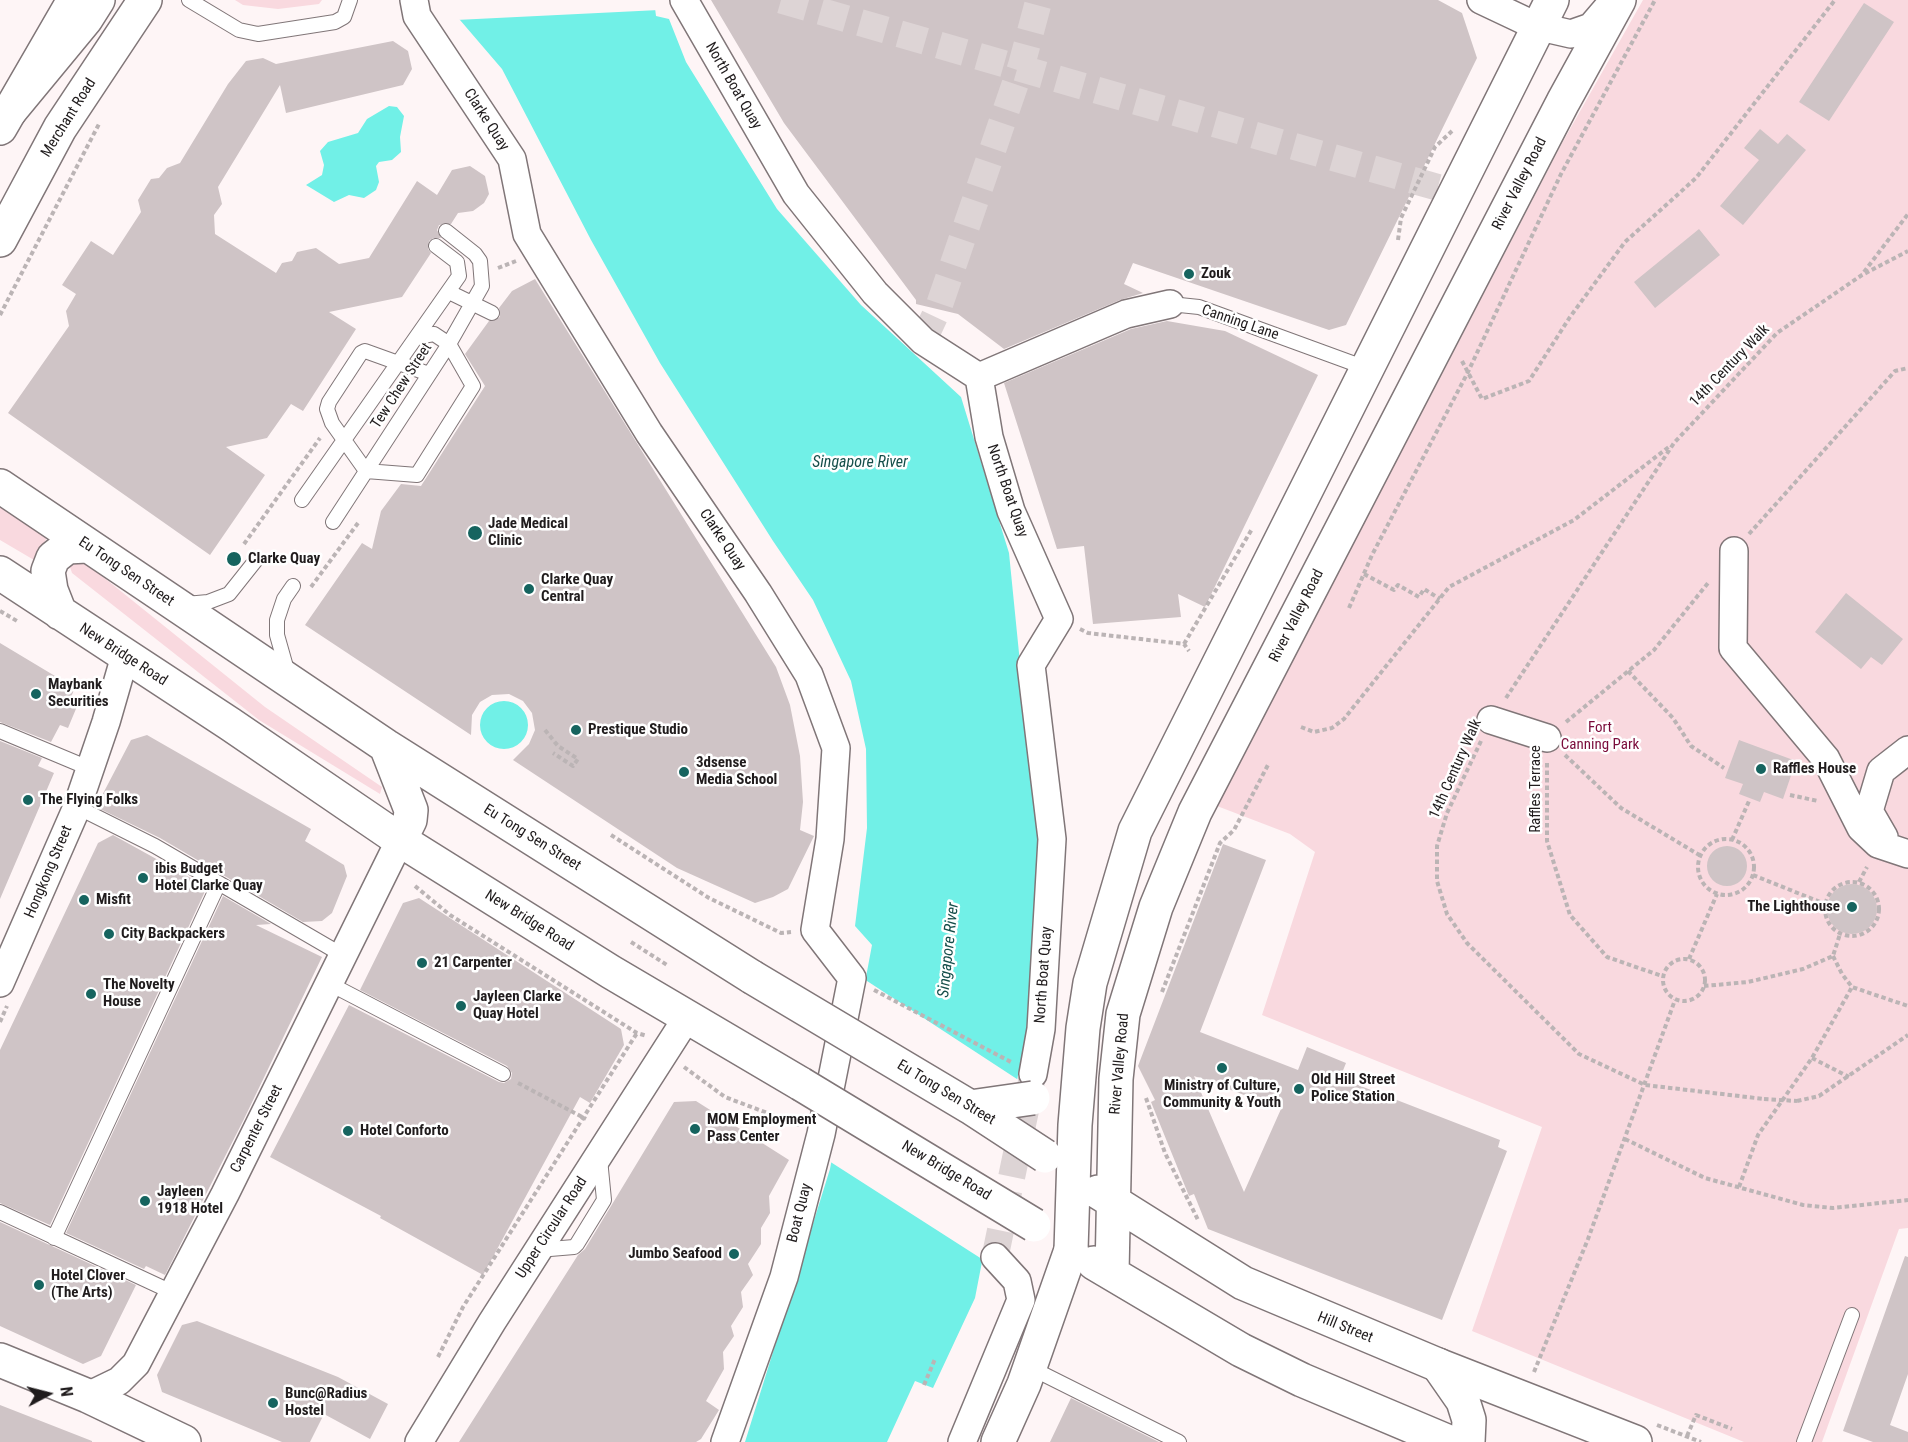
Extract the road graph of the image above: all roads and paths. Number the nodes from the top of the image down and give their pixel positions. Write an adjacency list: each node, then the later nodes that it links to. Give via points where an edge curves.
1 (74, 0): 15 (main road)
2 (98, 0): 15 (main road)
3 (145, 0): 18 (main road, Merchant Road, via 60,128)
4 (189, 0): 5 (lane, via 238,30 258,34 335,22 344,17)
5 (350, 0)
6 (414, 0): 81 (street, Clarke Quay, via 417,16 512,159 527,234 649,433 809,675 836,748 830,839)
7 (684, 0): 34 (street, North Boat Quay, via 796,194 883,301 923,341)
8 (1481, 0): 13 (street)
9 (1614, 0): 13 (street, via 1592,27 1571,34)
10 (1619, 0): 27 (main road, River Valley Road)
11 (1655, 0): 32 (path, via 1561,174)
12 (1835, 0): 32 (path, via 1696,178 1625,242 1529,381 1482,399)
13 (1544, 13): 31 (main road)
14 (106, 112): 26 (path)
15 (3, 123)
16 (1908, 214): 21 (path)
17 (446, 231): 23 (lane, via 480,261 482,286)
18 (0, 240)
19 (436, 246): 22 (lane, via 460,269)
20 (1908, 251): 21 (path, 14th Century Walk)
21 (1862, 275): 37 (path, 14th Century Walk, via 1777,333)
22 (449, 292): 23 (lane); 28 (lane)
23 (473, 303): 25 (lane); 29 (lane)
24 (1170, 304): 31 (lane, Canning Lane, via 1199,307); 34 (street, Canning Lane, via 1126,314)
25 (492, 313)
26 (0, 315)
27 (1446, 328): 32 (path); 114 (main road, River Valley Road, via 1194,812 1156,907 1123,1014 1116,1079)
28 (417, 337): 29 (lane, Tew Chew Street, via 434,334); 30 (lane, Tew Chew Street)
29 (449, 344): 33 (lane, Tew Chew Street); 38 (lane, via 473,386 417,474 412,477)
30 (399, 362): 33 (lane); 35 (lane, via 370,351 361,353 328,402); 36 (lane, Tew Chew Street)
31 (1366, 368): 103 (main road, via 1135,831 1090,983)
32 (1468, 372): 47 (path)
33 (429, 374): 38 (lane, Tew Chew Street)
34 (979, 377): 53 (street, North Boat Quay, via 989,437 1011,511)
35 (332, 423): 36 (lane); 46 (path, via 236,556)
36 (344, 442): 38 (lane); 40 (lane, Tew Chew Street)
37 (1674, 443): 49 (path, via 1574,520 1449,587); 58 (path, 14th Century Walk)
38 (366, 471): 41 (lane, Tew Chew Street)
39 (0, 486): 42 (main road, Eu Tong Sen Street)
40 (302, 500)
41 (333, 522)
42 (87, 546): 50 (main road, Eu Tong Sen Street); 52 (main road, via 67,547 53,558 48,571)
43 (1734, 551): 74 (street, via 1733,648 1826,759 1861,828 1878,844)
44 (256, 560): 46 (lane)
45 (0, 573): 52 (main road, New Bridge Road)
46 (246, 573): 50 (lane, via 229,594 219,599)
47 (1364, 574): 49 (path, via 1394,590 1398,585 1419,597 1424,589); 51 (path)
48 (292, 586): 57 (lane, via 277,620 277,635)
49 (1440, 599): 59 (path, via 1344,719 1332,728 1314,732)
50 (175, 606): 57 (main road, Eu Tong Sen Street)
51 (1349, 608)
52 (60, 612): 55 (main road, New Bridge Road)
53 (1059, 618): 54 (path, via 1088,633 1184,644); 105 (street, North Boat Quay, via 1031,665 1052,839 1041,1029)
54 (1189, 651)
55 (125, 656): 68 (street, Hongkong Street); 72 (main road, New Bridge Road)
56 (1628, 671): 67 (path, via 1673,718 1691,746)
57 (290, 681): 63 (main road, Eu Tong Sen Street)
58 (1491, 720): 62 (street); 104 (path, 14th Century Walk, via 1447,813 1437,846 1437,881 1447,914 1467,943 1579,1054)
59 (1301, 728)
60 (544, 730): 65 (path, via 558,746 578,759 573,766)
61 (0, 731): 68 (lane)
62 (1547, 738): 75 (path, Raffles Terrace, via 1621,808); 88 (path, Raffles Terrace, via 1547,841 1570,915 1607,957)
63 (386, 746): 72 (main road, via 411,810 411,820); 107 (main road, Eu Tong Sen Street, bridge, via 752,977)
64 (1908, 750): 74 (street, via 1881,771 1869,812)
65 (553, 753)
66 (1269, 763): 94 (path, via 1234,830 1220,843)
67 (1724, 768)
68 (92, 769): 70 (street, Hongkong Street)
69 (1749, 801): 73 (path)
70 (77, 807): 77 (lane); 90 (street, Hongkong Street)
71 (611, 835): 81 (path, via 709,898 781,933)
72 (400, 840): 84 (street, Carpenter Street); 97 (main road, New Bridge Road, via 611,972)
73 (1732, 840): 75 (path, via 1713,842); 76 (path, via 1748,849)
74 (1900, 853)
75 (1701, 856): 78 (path, via 1699,875 1709,890)
76 (1753, 875): 78 (path, via 1743,890); 79 (path)
77 (219, 883): 84 (lane); 117 (lane)
78 (1717, 894): 86 (path)
79 (1825, 904): 82 (path, via 1827,921); 82 (path, via 1834,888 1850,881 1867,886 1878,900 1878,919 1867,933 1849,937)
80 (450, 915): 98 (path)
81 (815, 930): 89 (street)
82 (1840, 934): 85 (path)
83 (631, 942): 87 (path)
84 (344, 956): 91 (street, Carpenter Street)
85 (1833, 956): 92 (path, via 1803,969 1748,982); 93 (path)
86 (1689, 958): 88 (path, via 1675,959); 92 (path, via 1701,966 1706,979)
87 (667, 965)
88 (1662, 976): 95 (path, via 1665,990)
89 (852, 978): 105 (path); 109 (street, Boat Quay)
90 (0, 983)
91 (330, 984): 101 (lane); 121 (street, Carpenter Street)
92 (1704, 986): 95 (path, via 1696,998)
93 (1852, 987): 96 (path); 100 (path)
94 (1160, 998)
95 (1675, 1000): 104 (path)
96 (1908, 1006)
97 (679, 1029): 98 (path); 109 (path, via 677,1061 725,1097); 118 (main road, New Bridge Road, bridge, via 801,1084); 135 (street, Upper Circular Road)
98 (637, 1033): 122 (path)
99 (1908, 1035): 102 (path, 14th Century Walk)
100 (1812, 1058): 102 (path); 112 (path, via 1758,1136)
101 (503, 1074): 108 (path)
102 (1850, 1077): 104 (path, 14th Century Walk, bridge, via 1819,1096 1797,1101)
103 (1077, 1079): 105 (main road); 111 (main road)
104 (1645, 1084): 110 (path)
105 (1033, 1086): 107 (main road, bridge)
106 (1142, 1086): 116 (path, via 1165,1153)
107 (970, 1107): 111 (main road, Eu Tong Sen Street, bridge)
108 (566, 1108)
109 (820, 1134): 136 (street, Boat Quay, via 784,1277)
110 (1625, 1139): 112 (path, via 1705,1178); 128 (path, via 1532,1375)
111 (1073, 1177): 114 (main road, Hill Street); 118 (main road)
112 (1739, 1187): 113 (path, via 1833,1208)
113 (1908, 1200)
114 (1113, 1202): 120 (main road, River Valley Road); 126 (main road, Hill Street, via 1243,1283)
115 (0, 1212): 117 (lane)
116 (1199, 1223)
117 (54, 1238): 121 (lane)
118 (1071, 1250): 120 (main road); 127 (main road)
119 (994, 1257): 137 (street, via 1017,1281 1021,1300)
120 (1112, 1273): 140 (main road, via 1241,1350)
121 (174, 1293): 130 (street, Carpenter Street, via 136,1364 119,1381)
122 (463, 1307)
123 (1852, 1315): 143 (lane)
124 (935, 1359): 129 (path)
125 (0, 1360): 130 (main road)
126 (1438, 1365): 132 (main road, Hill Street); 141 (main road, via 1463,1401 1469,1420)
127 (1029, 1367): 138 (main road); 139 (lane)
128 (1541, 1379)
129 (924, 1384)
130 (88, 1396): 134 (main road)
131 (1732, 1429): 133 (path, via 1696,1415)
132 (1645, 1433): 133 (path)
133 (1687, 1437): 142 (path)
134 (184, 1442)
135 (419, 1442)
136 (725, 1442)
137 (962, 1442)
138 (998, 1442)
139 (1179, 1442)
140 (1449, 1442)
141 (1468, 1442)
142 (1701, 1442)
143 (1804, 1442)

